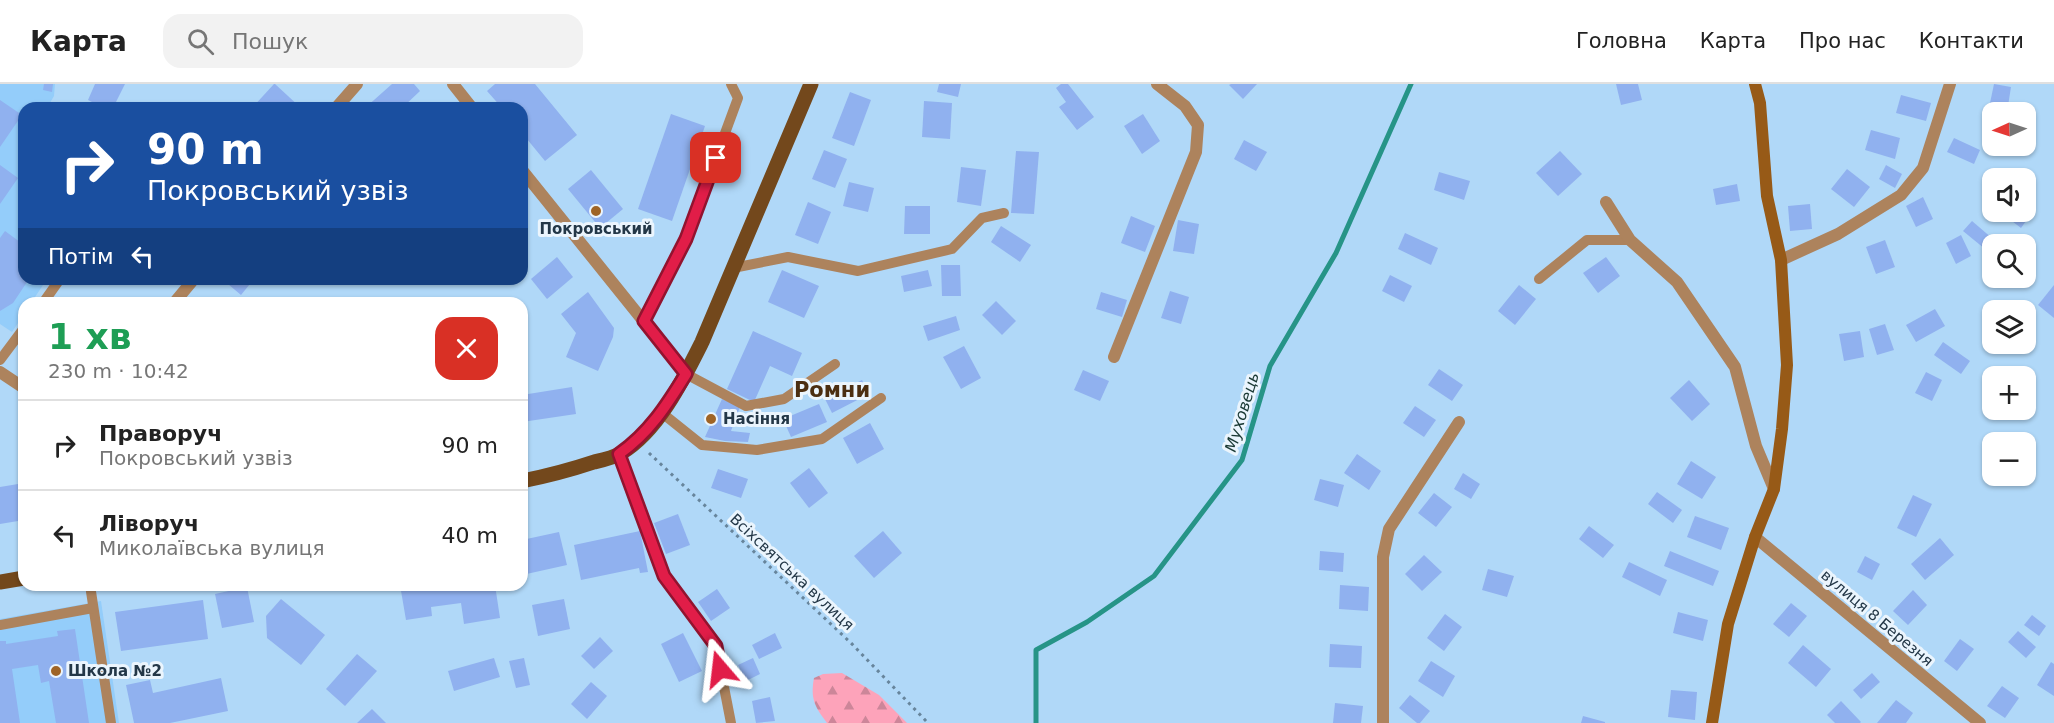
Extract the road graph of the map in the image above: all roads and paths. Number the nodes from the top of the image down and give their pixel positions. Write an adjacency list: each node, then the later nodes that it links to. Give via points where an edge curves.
1 (357, 84): 8 (street)
2 (453, 84): 9 (street)
3 (731, 84): 19 (lane, via 738,98 686,239)
4 (811, 84): 15 (main road)
5 (1157, 84): 21 (street, via 1185,106 1198,125 1196,152)
6 (1755, 84): 14 (main road, via 1767,196)
7 (1950, 84): 14 (street, via 1923,168 1901,195 1838,234)
8 (341, 102)
9 (467, 102)
10 (528, 177): 19 (street)
11 (1606, 202): 13 (street)
12 (1004, 213): 15 (lane, via 981,218 952,249 858,271 788,257)
13 (1630, 240): 16 (lane, via 1587,240); 33 (street, via 1677,282 1734,367 1756,446)
14 (1781, 260): 33 (main road, via 1787,365)
15 (733, 268): 25 (main road)
16 (1539, 279)
17 (189, 285): 18 (street)
18 (179, 297)
19 (644, 321): 25 (street)
20 (18, 336): 22 (lane)
21 (1114, 357)
22 (0, 360)
23 (835, 364): 25 (lane, via 784,399 746,406)
24 (0, 372): 26 (street)
25 (686, 374): 28 (main road)
26 (18, 384)
27 (882, 398): 28 (lane, via 822,439 757,450 702,445)
28 (662, 413): 30 (main road)
29 (1459, 422): 43 (street, via 1389,529 1383,557)
30 (636, 442): 31 (main road); 42 (path, Всіхсвятська вулиця, via 851,643)
31 (619, 454): 32 (main road); 41 (lane, via 664,576 716,646)
32 (528, 480)
33 (1774, 489): 34 (main road)
34 (1755, 537): 44 (main road, via 1728,624); 45 (street, вулиця 8 Березня)
35 (18, 579): 36 (main road)
36 (0, 582)
37 (91, 591): 38 (lane)
38 (93, 608): 39 (lane); 40 (lane)
39 (0, 625)
40 (111, 723)
41 (731, 723)
42 (927, 723)
43 (1383, 723)
44 (1712, 723)
45 (1980, 723)

